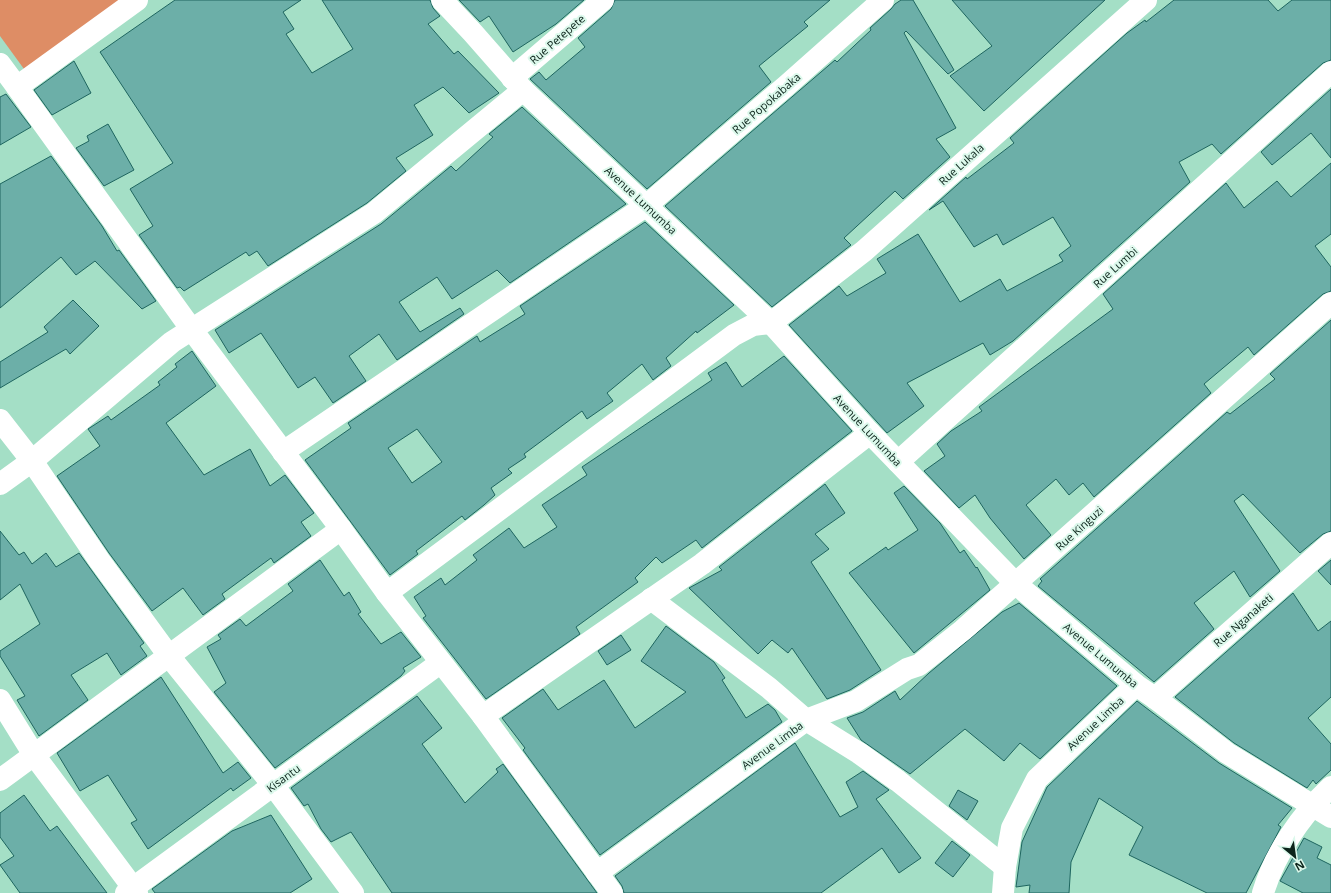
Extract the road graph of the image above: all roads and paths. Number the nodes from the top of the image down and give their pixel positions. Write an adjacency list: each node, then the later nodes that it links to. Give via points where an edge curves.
1 (137, 0): 9 (street)
2 (442, 0): 8 (street, Avenue Lumumba)
3 (603, 0): 8 (street, Rue Petepete)
4 (883, 0): 10 (street, Rue Popokabaka)
5 (1146, 0): 12 (street, Rue Lukala, via 864,251)
6 (0, 64): 9 (street)
7 (1331, 72): 18 (street, Rue Lumbi)
8 (518, 84): 10 (street, Avenue Lumumba); 13 (street, Rue Petepete, via 374,212)
9 (17, 86): 13 (street)
10 (647, 205): 12 (street, Avenue Lumumba); 16 (street, Rue Popokabaka)
11 (1331, 303): 22 (street, Rue Kinguzi)
12 (772, 323): 15 (street, Avenue Lumumba); 23 (street, via 753,325 734,335)
13 (192, 330): 16 (street); 17 (street, Rue Petepete, via 172,342)
14 (0, 420): 17 (street)
15 (870, 433): 18 (street, Avenue Lumumba); 24 (street, via 702,564)
16 (283, 452): 20 (street)
17 (32, 461): 19 (street, Rue Petepete); 25 (street, via 99,560)
18 (898, 462): 22 (street, Avenue Lumumba)
19 (0, 484)
20 (341, 529): 23 (street); 25 (street)
21 (1331, 543): 28 (street, Rue Nganaketi)
22 (1016, 584): 27 (street, Avenue Lumumba); 31 (street, Rue Kinguzi, via 919,665 907,669 856,701)
23 (386, 594): 26 (street)
24 (651, 598): 30 (street); 31 (street, via 769,688)
25 (169, 656): 32 (street); 34 (street)
26 (440, 663): 30 (street); 34 (street, Kisantu)
27 (1136, 685): 28 (street, Avenue Lumumba); 38 (street, Avenue Limba, via 1037,779 1012,828)
28 (1155, 698): 36 (street, Avenue Lumumba, via 1228,753)
29 (0, 700): 32 (street)
30 (483, 716): 39 (street)
31 (806, 720): 38 (street, Avenue Limba, via 859,752 898,780); 39 (street, Avenue Limba)
32 (34, 755): 33 (street); 40 (street)
33 (0, 780)
34 (273, 785): 40 (street, Kisantu); 41 (street)
35 (1331, 787): 36 (street)
36 (1312, 805): 37 (street, Avenue Lumumba); 44 (street, via 1275,861)
37 (1331, 817)
38 (1004, 866): 43 (street, Avenue Limba)
39 (597, 873): 42 (street)
40 (132, 891)
41 (353, 893)
42 (612, 893)
43 (1003, 893)
44 (1263, 893)

